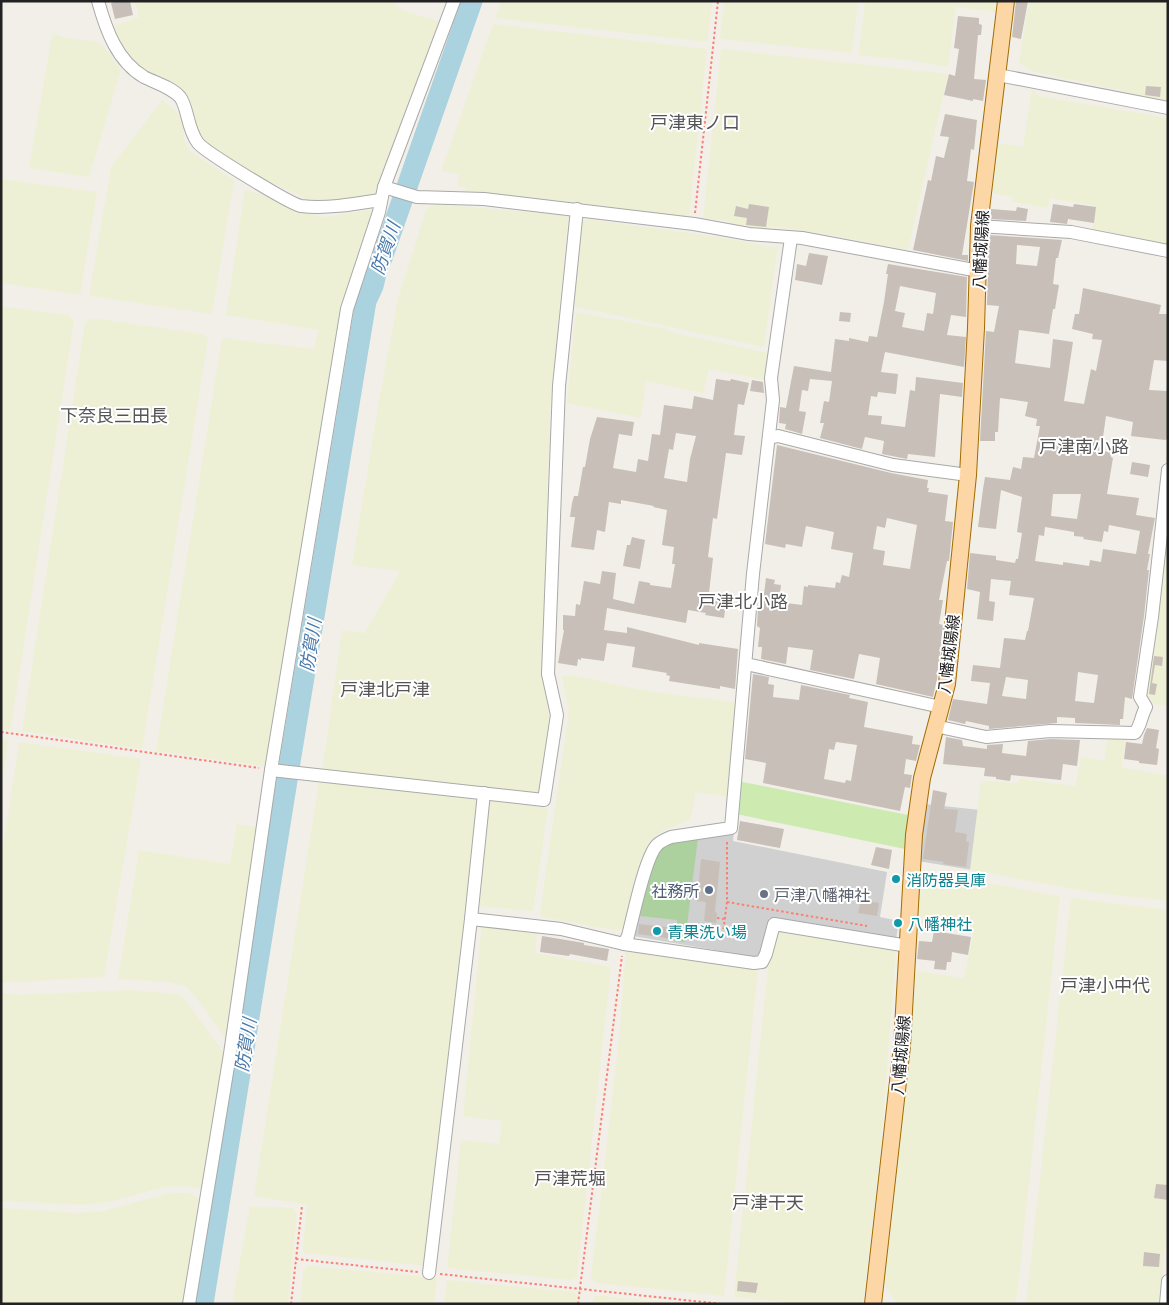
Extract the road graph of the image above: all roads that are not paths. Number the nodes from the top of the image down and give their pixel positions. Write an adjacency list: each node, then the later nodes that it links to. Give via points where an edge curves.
1 (98, 1): 7 (street, via 114,45 123,59 143,76 182,99 191,132 200,145 298,205 316,207)
2 (454, 1): 6 (street)
3 (1006, 1): 4 (main road, 八幡城陽線)
4 (998, 75): 5 (street); 9 (main road, 八幡城陽線)
5 (1168, 108)
6 (387, 188): 7 (street); 8 (street, via 417,197 484,198)
7 (380, 200): 20 (street, via 379,212 347,309)
8 (577, 209): 10 (street); 21 (street, via 559,386 548,674 557,715 544,800)
9 (979, 226): 11 (street, via 1071,232); 12 (main road, 八幡城陽線)
10 (791, 238): 12 (street); 13 (street, via 771,378 773,400)
11 (1168, 252)
12 (979, 271): 15 (main road, 八幡城陽線)
13 (769, 438): 15 (street, via 778,436 893,465); 17 (street)
14 (1168, 470): 16 (street)
15 (968, 475): 18 (main road, 八幡城陽線, via 947,684)
16 (1165, 509): 19 (street, via 1140,696 1146,707 1134,733 1050,731 986,737)
17 (746, 664): 18 (street); 23 (street, via 731,828 671,837 656,846)
18 (941, 707): 19 (main road, 八幡城陽線)
19 (935, 726): 24 (main road, 八幡城陽線, via 922,778 914,836)
20 (271, 770): 21 (street); 27 (street)
21 (484, 793): 22 (street)
22 (471, 919): 23 (street, via 561,929); 25 (street)
23 (624, 944): 24 (street, via 762,962 774,924)
24 (908, 946): 28 (main road, 八幡城陽線, via 902,1046)
25 (429, 1273)
26 (1168, 1282): 29 (street)
27 (190, 1304)
28 (873, 1304)
29 (1166, 1304)

